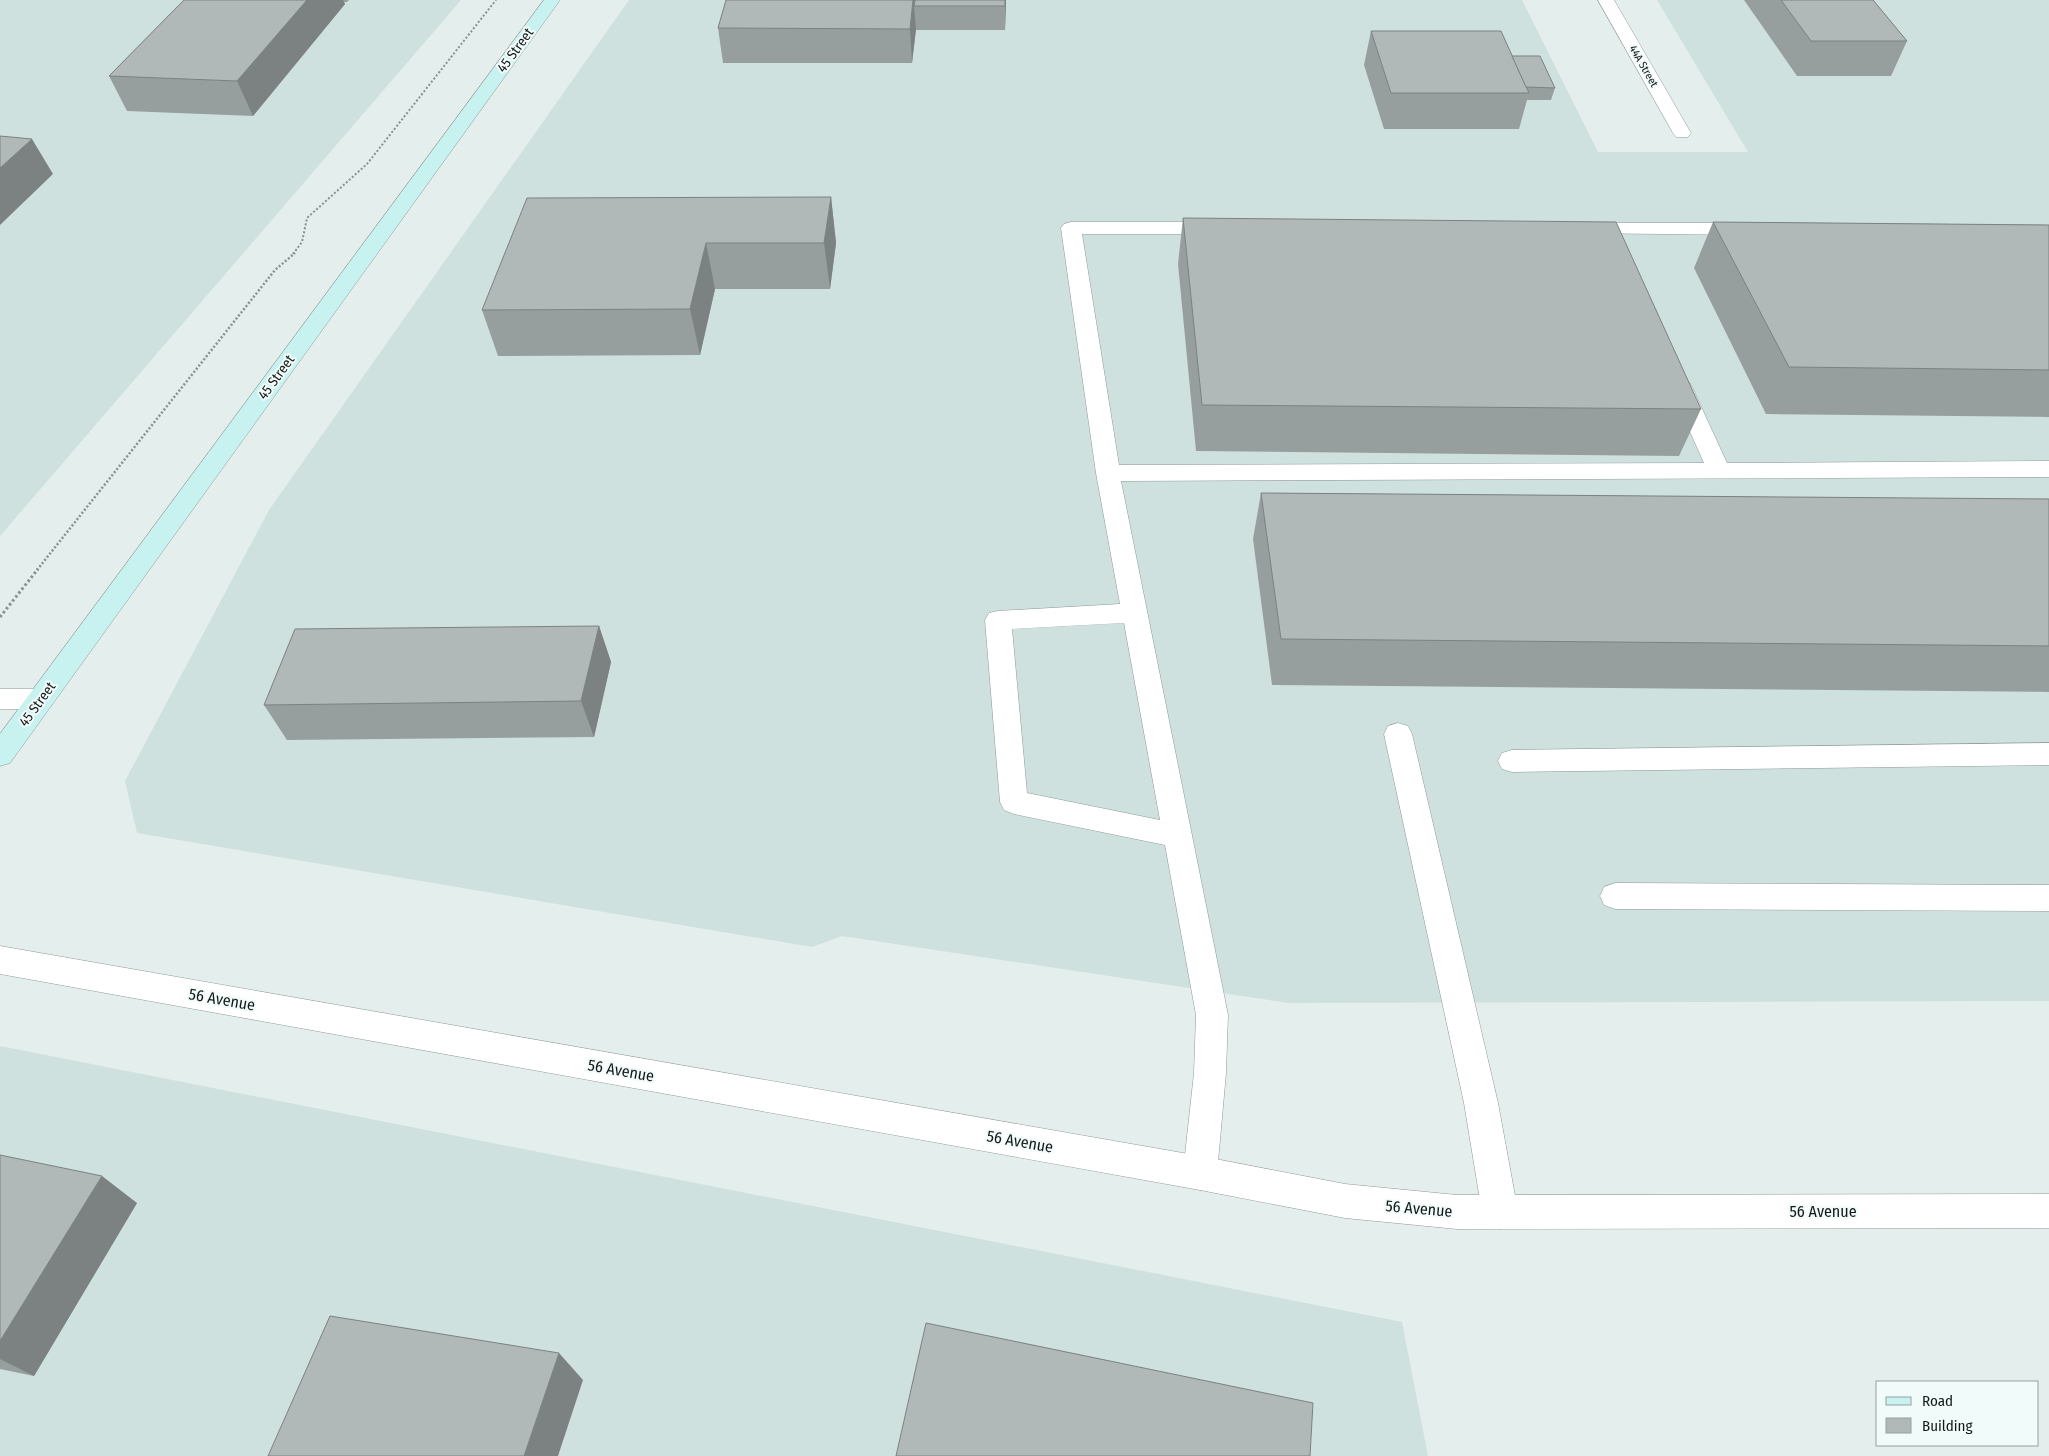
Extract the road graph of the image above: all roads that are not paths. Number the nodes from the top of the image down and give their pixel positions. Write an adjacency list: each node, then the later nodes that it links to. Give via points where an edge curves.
1 (552, 0): 13 (main road, 45 Street)
2 (1606, 0): 3 (street, 44A Street)
3 (1682, 133)
4 (1240, 228): 10 (street, via 1071,228)
5 (1559, 229): 6 (street, via 1613,238)
6 (1765, 229)
7 (1674, 372): 9 (street)
8 (2049, 469): 9 (street)
9 (1719, 470): 10 (street)
10 (1108, 473): 11 (street)
11 (1136, 613): 18 (street); 18 (street, via 998,620 1014,802)
12 (0, 699): 13 (street)
13 (40, 699): 16 (main road, 45 Street)
14 (1398, 734): 24 (street, via 1481,1103)
15 (2049, 754): 17 (street)
16 (0, 755)
17 (1512, 761)
18 (1178, 836): 22 (street, via 1212,1015)
19 (1615, 896): 20 (street)
20 (2049, 898)
21 (0, 960): 22 (street, 56 Avenue)
22 (1200, 1173): 24 (street, 56 Avenue, via 1345,1201 1457,1212)
23 (2049, 1211): 24 (street, 56 Avenue)
24 (1500, 1212)

